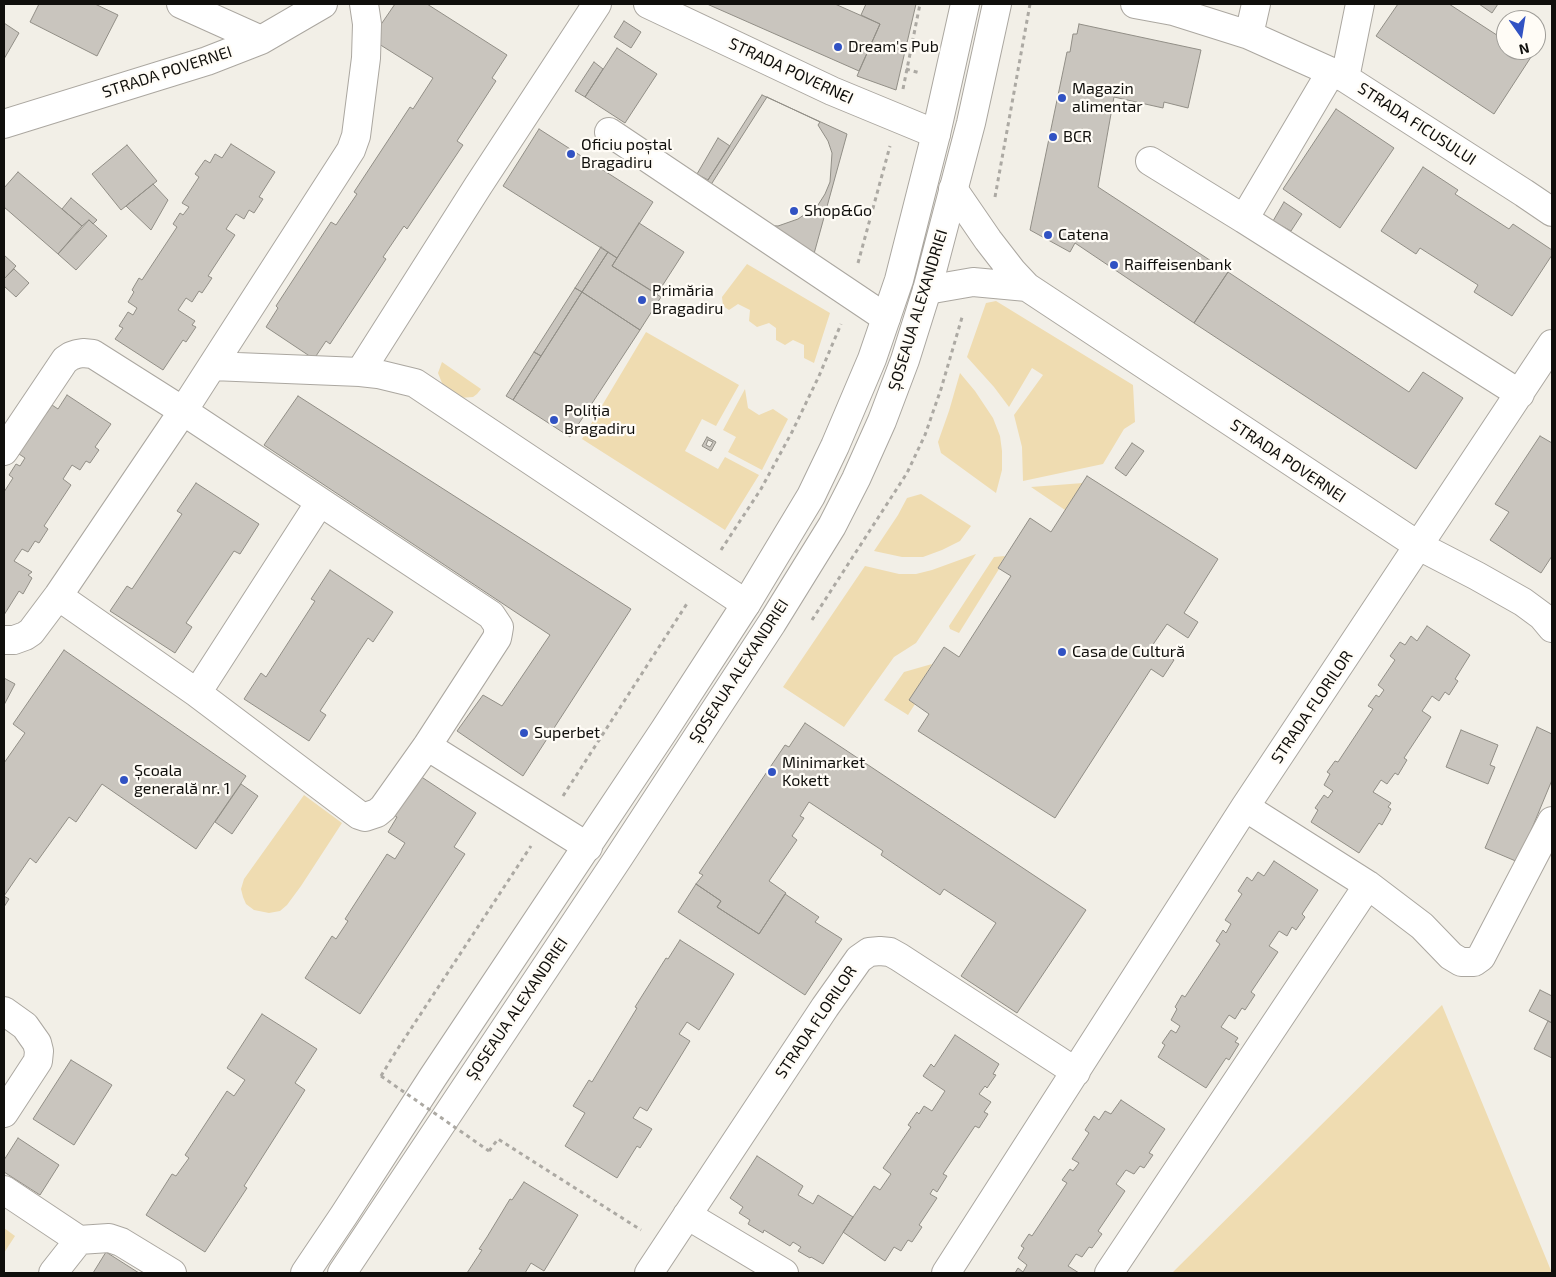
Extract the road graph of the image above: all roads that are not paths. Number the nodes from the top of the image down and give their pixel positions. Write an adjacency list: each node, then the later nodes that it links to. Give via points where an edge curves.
1 (181, 4): 12 (main road)
2 (323, 4): 12 (main road, STRADA POVERNEI)
3 (364, 4): 25 (main road, via 366,58 356,136)
4 (596, 4): 26 (main road)
5 (648, 4): 16 (main road, STRADA POVERNEI, via 832,92)
6 (965, 4): 16 (main road, ȘOSEAUA ALEXANDRIEI)
7 (996, 4): 18 (main road, ȘOSEAUA ALEXANDRIEI, via 973,115)
8 (1135, 4): 11 (main road, via 1173,11)
9 (1256, 4): 11 (main road)
10 (1357, 5): 13 (main road, STRADA FICUSULUI)
11 (1249, 35): 13 (main road)
12 (261, 40): 14 (main road, STRADA POVERNEI, via 207,61)
13 (1338, 74): 19 (main road, STRADA FICUSULUI); 20 (main road)
14 (4, 124)
15 (609, 132): 23 (main road)
16 (936, 134): 23 (main road, ȘOSEAUA ALEXANDRIEI, via 906,254)
17 (1150, 161): 20 (main road)
18 (953, 189): 21 (main road); 22 (main road, ȘOSEAUA ALEXANDRIEI)
19 (1552, 212)
20 (1244, 219): 27 (main road)
21 (1027, 288): 22 (main road, via 973,282); 31 (main road, STRADA POVERNEI)
22 (927, 290): 51 (main road, ȘOSEAUA ALEXANDRIEI, via 882,421 832,526 619,857)
23 (886, 318): 33 (main road, ȘOSEAUA ALEXANDRIEI, via 872,359 823,471)
24 (1552, 344): 27 (main road, STRADA FLORILOR)
25 (212, 366): 26 (main road, ȘOSEAUA ALEXANDRIEI); 28 (main road)
26 (360, 372): 33 (main road, ȘOSEAUA ALEXANDRIEI, via 415,383)
27 (1520, 394): 31 (main road, STRADA FLORILOR)
28 (183, 411): 29 (main road, via 93,354 77,354 65,360); 30 (main road); 32 (main road)
29 (4, 451)
30 (320, 502): 36 (main road); 37 (main road, via 495,620 497,638)
31 (1419, 546): 34 (main road, STRADA POVERNEI, via 1523,602); 38 (main road, STRADA FLORILOR)
32 (58, 596): 35 (main road, via 31,632 14,640); 36 (main road)
33 (746, 604): 40 (main road, ȘOSEAUA ALEXANDRIEI)
34 (1552, 628)
35 (4, 640)
36 (197, 693): 37 (main road, via 359,815 366,817 383,808)
37 (427, 746): 40 (main road)
38 (1245, 808): 41 (main road); 43 (main road, STRADA FLORILOR)
39 (1552, 821): 41 (main road, via 1481,957 1474,962 1461,962 1451,956 1422,926)
40 (588, 847): 50 (main road, ȘOSEAUA ALEXANDRIEI)
41 (1368, 885): 55 (main road)
42 (4, 1011): 44 (main road, via 25,1026 37,1043 38,1061)
43 (1076, 1072): 46 (main road, STRADA FLORILOR, via 900,957 890,952 869,952 855,964 825,1007); 54 (main road, STRADA FLORILOR)
44 (4, 1113)
45 (4, 1190): 47 (main road)
46 (687, 1215): 52 (main road, STRADA FLORILOR); 53 (main road)
47 (79, 1240): 48 (main road); 49 (main road, via 109,1238 122,1242)
48 (53, 1273)
49 (172, 1273)
50 (304, 1273)
51 (342, 1273)
52 (649, 1273)
53 (784, 1273)
54 (946, 1273)
55 (1110, 1273)

